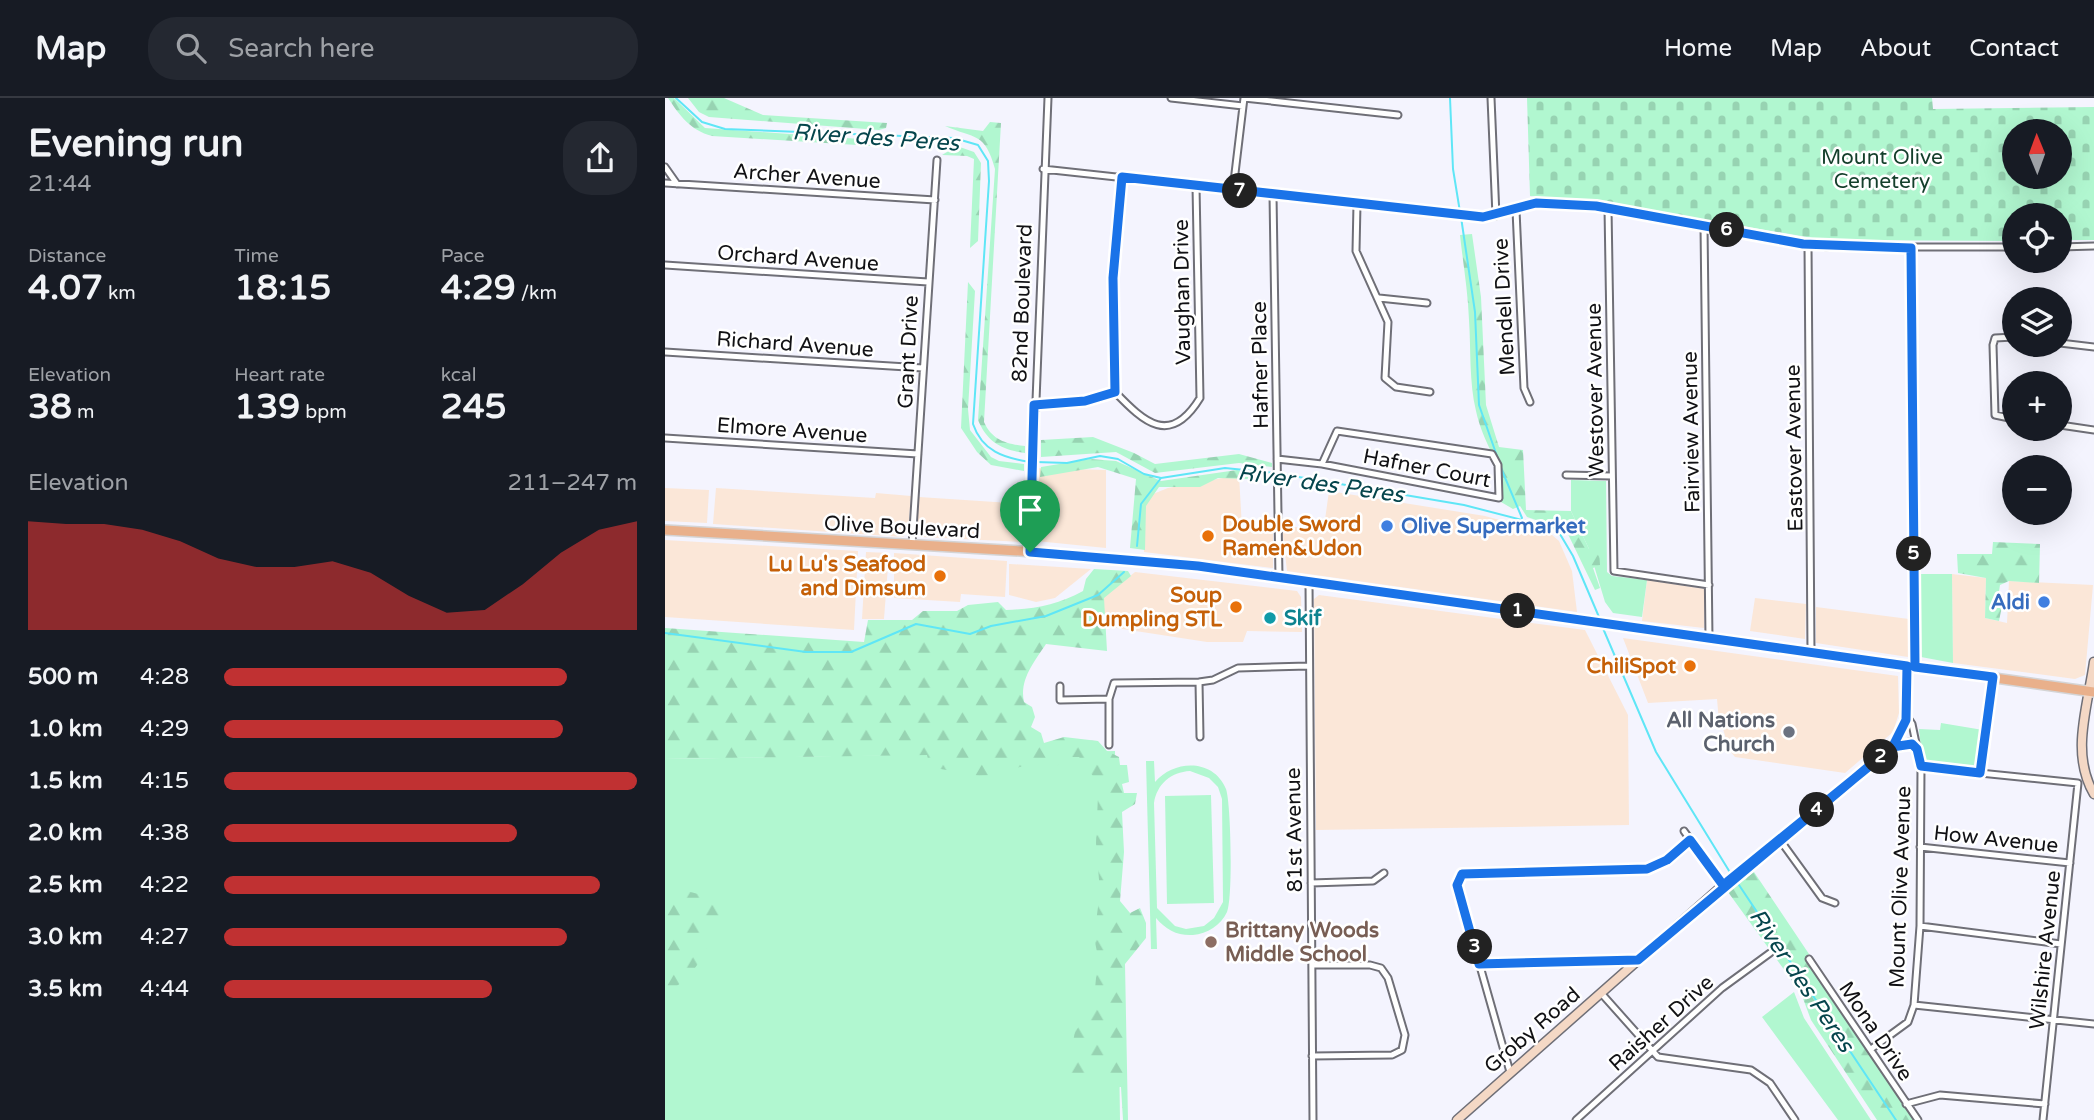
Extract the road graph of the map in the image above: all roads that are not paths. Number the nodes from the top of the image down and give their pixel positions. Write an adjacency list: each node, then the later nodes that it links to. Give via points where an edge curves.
1 (1048, 98): 9 (street, 82nd Boulevard)
2 (1171, 98): 5 (street)
3 (1244, 98): 5 (street); 6 (street)
4 (1491, 98): 20 (street, Mendell Drive)
5 (1243, 106): 14 (street)
6 (1398, 115)
7 (937, 160): 16 (street, Grant Drive)
8 (665, 167): 12 (street)
9 (1043, 169): 10 (street); 41 (street, 82nd Boulevard)
10 (1122, 177): 13 (street); 38 (street, via 1113,278)
11 (665, 183): 12 (street, Archer Avenue)
12 (677, 184): 16 (street, Archer Avenue)
13 (1196, 186): 14 (street); 38 (street, Vaughan Drive, via 1200,398 1182,420 1164,425 1138,417)
14 (1233, 190): 15 (street)
15 (1273, 194): 17 (street); 47 (street, Hafner Place)
16 (935, 200): 28 (street, Grant Drive)
17 (1357, 204): 20 (street); 29 (street, via 1356,251)
18 (1608, 208): 19 (street, via 1536,203); 21 (street); 50 (street, Westover Avenue)
19 (1516, 210): 20 (street); 40 (street, Mendell Drive, via 1524,387)
20 (1496, 216)
21 (1704, 226): 22 (street); 56 (street, Fairview Avenue)
22 (1808, 244): 26 (street); 58 (street, Eastover Avenue)
23 (2094, 246): 25 (street)
24 (2002, 247): 26 (street)
25 (2072, 247)
26 (1911, 248): 61 (street, Mount Olive Avenue)
27 (665, 265): 28 (street, Orchard Avenue)
28 (928, 282): 35 (street, Grant Drive)
29 (1379, 298): 30 (street); 36 (street, via 1390,335)
30 (1427, 303)
31 (2002, 336): 42 (street, via 1995,338 1993,345 1995,415)
32 (2072, 344): 33 (street)
33 (2094, 347)
34 (665, 352): 35 (street, Richard Avenue)
35 (923, 368): 46 (street, Grant Drive)
36 (1387, 382): 37 (street); 39 (street)
37 (1381, 387)
38 (1115, 392): 41 (street, via 1085,401)
39 (1430, 392)
40 (1529, 402)
41 (1034, 405): 53 (street, 82nd Boulevard)
42 (2002, 416)
43 (2072, 426): 44 (street)
44 (2094, 429)
45 (665, 438): 46 (street, Elmore Avenue)
46 (918, 454): 52 (street, Grant Drive)
47 (1277, 462): 48 (street, Hafner Court); 54 (street, Hafner Place)
48 (1322, 464): 48 (street, Hafner Court, via 1337,431 1492,454 1498,465 1499,498)
49 (1566, 475): 50 (street)
50 (1612, 476): 56 (street, Westover Avenue, via 1614,571)
51 (665, 530): 52 (main road, Olive Boulevard)
52 (912, 545): 53 (main road, Olive Boulevard)
53 (1030, 552): 54 (main road, Olive Boulevard, via 1192,565)
54 (1279, 578): 55 (main road, Olive Boulevard)
55 (1309, 582): 57 (main road, Olive Boulevard); 60 (street, 81st Avenue)
56 (1709, 585): 57 (street, Fairview Avenue)
57 (1709, 638): 58 (main road, Olive Boulevard)
58 (1811, 652): 61 (main road, Olive Boulevard)
59 (2094, 662): 65 (street)
60 (1308, 666): 63 (street, via 1238,668); 83 (street, 81st Avenue)
61 (1911, 666): 62 (main road, Olive Boulevard); 67 (street, Mount Olive Avenue)
62 (1993, 677): 65 (main road, Olive Boulevard); 73 (street)
63 (1199, 682): 66 (street, via 1122,682 1110,689); 68 (street)
64 (1060, 686): 66 (street, via 1060,700)
65 (2093, 692): 74 (street, via 2081,752 2084,774)
66 (1109, 699): 69 (street)
67 (1906, 715): 70 (street, Groby Road); 71 (street, Mount Olive Avenue)
68 (1200, 737)
69 (1109, 745)
70 (1892, 747): 71 (street, via 1909,744); 77 (street, Groby Road)
71 (1917, 749): 72 (street, Mount Olive Avenue)
72 (1921, 766): 73 (street); 78 (street, Mount Olive Avenue)
73 (1980, 773): 79 (street, Wilshire Avenue, via 2078,783)
74 (2094, 794)
75 (1684, 831): 76 (street)
76 (1690, 840): 82 (street, via 1667,860 1647,869 1467,872); 84 (street)
77 (1780, 840): 84 (street, Groby Road); 85 (street, via 1822,898)
78 (1920, 847): 79 (street, How Avenue); 86 (street, Mount Olive Avenue)
79 (2070, 863): 87 (street, Wilshire Avenue)
80 (1453, 872): 82 (street)
81 (1384, 873): 83 (street, via 1373,881)
82 (1459, 877): 91 (street, via 1457,885)
83 (1311, 883): 92 (street, 81st Avenue)
84 (1725, 884): 90 (street, Groby Road)
85 (1835, 903)
86 (1920, 926): 87 (street); 94 (street, Mount Olive Avenue)
87 (2061, 944): 95 (street, Wilshire Avenue)
88 (1770, 953): 98 (street, Raisher Drive)
89 (1809, 959): 97 (street, Mona Drive)
90 (1638, 960): 91 (street); 93 (street, Groby Road)
91 (1479, 964): 100 (street)
92 (1312, 965): 99 (street, 81st Avenue); 99 (street, via 1381,968 1406,1040 1402,1050 1392,1055)
93 (1601, 993): 98 (street); 100 (street, Groby Road)
94 (1914, 1005): 95 (street); 97 (street, Mount Olive Avenue, via 1909,1022)
95 (2053, 1020): 96 (street); 102 (street, Wilshire Avenue)
96 (2094, 1024)
97 (1871, 1049): 101 (street, Mona Drive)
98 (1652, 1052): 105 (street, Raisher Drive); 106 (street, via 1658,1058 1751,1070 1770,1083)
99 (1312, 1056): 103 (street, 81st Avenue)
100 (1510, 1072): 104 (street, Groby Road)
101 (1906, 1104): 102 (street, via 1940,1094); 107 (street, Mona Drive)
102 (2045, 1104): 108 (street, Wilshire Avenue)
103 (1313, 1120)
104 (1457, 1120)
105 (1576, 1120)
106 (1795, 1120)
107 (1918, 1120)
108 (2043, 1120)

